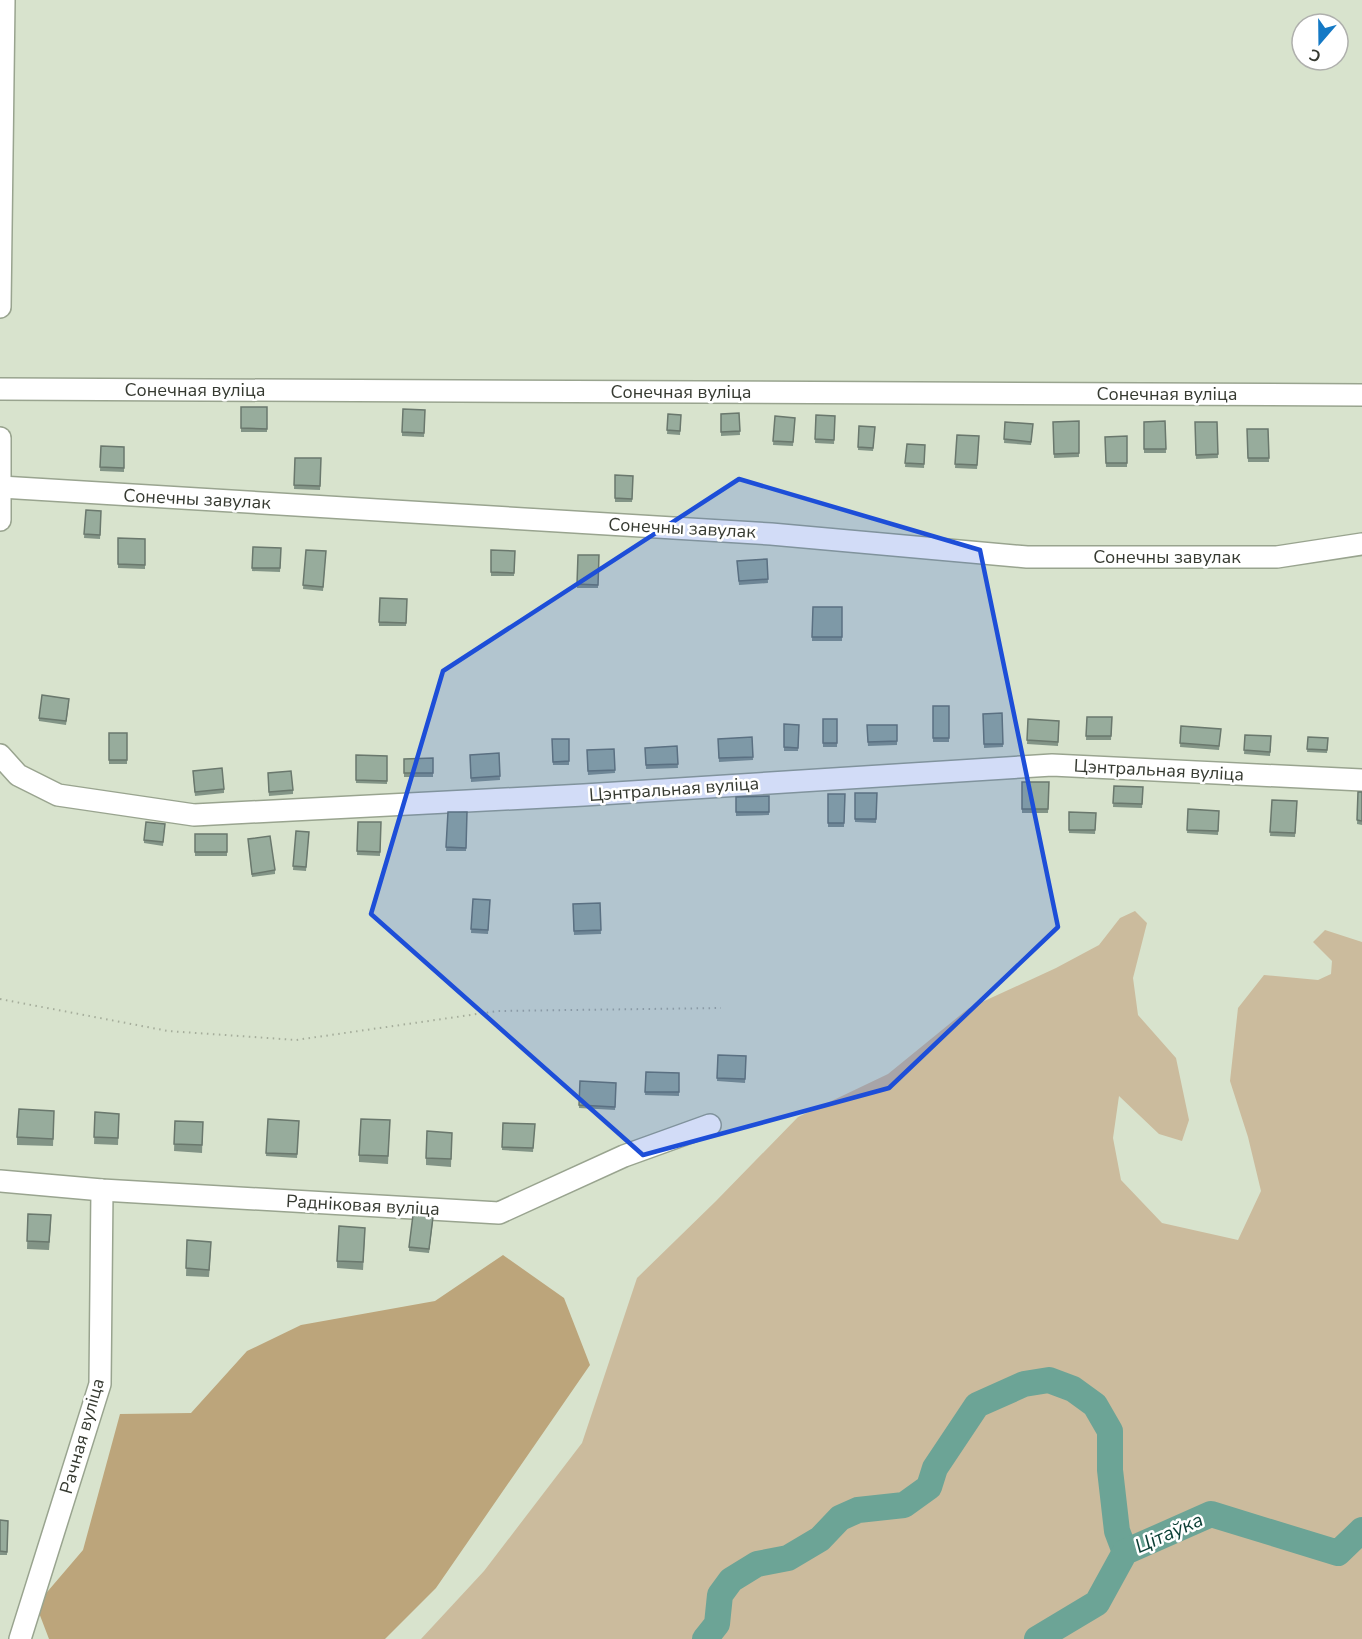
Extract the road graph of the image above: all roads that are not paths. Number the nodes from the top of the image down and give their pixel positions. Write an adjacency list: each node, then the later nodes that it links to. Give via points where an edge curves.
1 (4, 0): 2 (street)
2 (0, 307)
3 (0, 389): 4 (street, Сонечная вуліца)
4 (1362, 394)
5 (0, 438): 6 (street)
6 (1, 487): 7 (street); 8 (street, Сонечны завулак, via 771,534 1027,557 1277,557)
7 (0, 520)
8 (1362, 544)
9 (0, 756): 10 (street, Цэнтральная вуліца, via 18,775 58,795 194,815 1052,765)
10 (1362, 780)
11 (710, 1125): 13 (street, Радніковая вуліца, via 624,1156 499,1213)
12 (0, 1181): 13 (street, Радніковая вуліца)
13 (102, 1190): 14 (street, Рачная вуліца, via 100,1384)
14 (20, 1639)

